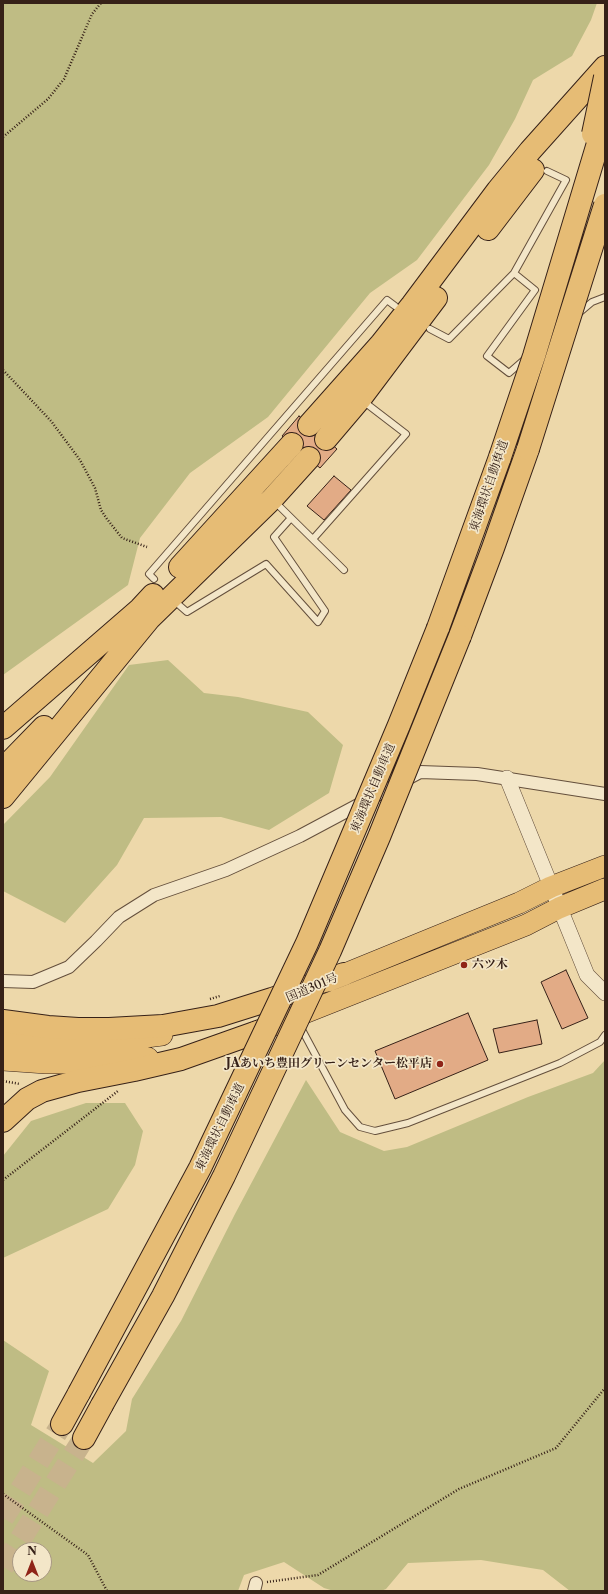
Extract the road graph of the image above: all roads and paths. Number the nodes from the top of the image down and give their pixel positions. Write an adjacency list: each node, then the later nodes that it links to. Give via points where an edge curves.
1 (101, 3): 6 (path, via 90,20 64,79 48,99)
2 (605, 67): 18 (highway, via 530,151 381,344)
3 (605, 77): 9 (highway, bridge)
4 (605, 89): 17 (highway, via 540,160)
5 (605, 120): 9 (highway, 東海環状自動車道, bridge)
6 (3, 137)
7 (547, 171): 10 (lane, via 566,180)
8 (605, 205): 56 (highway, 東海環状自動車道, bridge, via 528,449 460,636 394,802 330,951 224,1176 163,1296)
9 (565, 258): 55 (highway, 東海環状自動車道, bridge, via 500,457 438,628 304,950 200,1168)
10 (514, 274): 13 (lane, via 449,339); 15 (lane, via 535,290 486,356 509,373)
11 (605, 297): 14 (lane, via 592,302)
12 (395, 306): 27 (lane, via 388,300 149,574)
13 (430, 329)
14 (557, 332)
15 (545, 342)
16 (3, 370): 25 (path, via 51,421 80,460 95,488 101,510 122,538)
17 (360, 399): 19 (highway); 24 (lane, via 406,434)
18 (309, 425)
19 (326, 439)
20 (292, 444): 22 (highway)
21 (309, 458): 22 (highway)
22 (264, 491): 23 (lane); 29 (highway)
23 (291, 518): 24 (lane); 28 (lane, via 274,537 325,611 318,622 266,564 187,612)
24 (313, 539): 26 (lane)
25 (147, 547)
26 (344, 570)
27 (154, 579)
28 (179, 605)
29 (145, 614): 30 (highway); 31 (highway); 32 (highway); 35 (highway)
30 (3, 728)
31 (3, 751)
32 (3, 769)
33 (507, 778): 34 (street); 37 (street); 41 (street, via 420,772 300,836 226,870 154,895 119,917 69,967 33,982)
34 (605, 794)
35 (3, 797)
36 (605, 866): 37 (highway, 国道301号)
37 (551, 887): 39 (street); 40 (highway, 国道301号, via 519,903)
38 (605, 889): 39 (highway, 国道301号)
39 (559, 908): 42 (street, via 587,975); 45 (highway, 国道301号, via 526,925)
40 (344, 974): 46 (highway, via 218,1016 163,1026 78,1029); 49 (highway, 国道301号, via 289,998 238,1016 173,1034 85,1043)
41 (3, 981)
42 (605, 993)
43 (226, 994): 44 (path)
44 (205, 1000)
45 (296, 1017): 47 (highway, 国道301号); 48 (lane, via 345,1110 360,1127 375,1130 408,1123 560,1063 600,1042)
46 (3, 1021)
47 (260, 1031): 50 (highway, 国道301号, via 183,1052 113,1062 46,1063); 52 (highway, via 181,1059 59,1085 27,1099)
48 (605, 1036)
49 (3, 1040)
50 (3, 1060)
51 (122, 1088): 53 (path)
52 (3, 1121)
53 (3, 1180)
54 (605, 1388): 58 (path, via 556,1448 459,1488 318,1575)
55 (62, 1424)
56 (84, 1438)
57 (3, 1494): 59 (path, via 88,1556)
58 (255, 1587)
59 (107, 1591)

